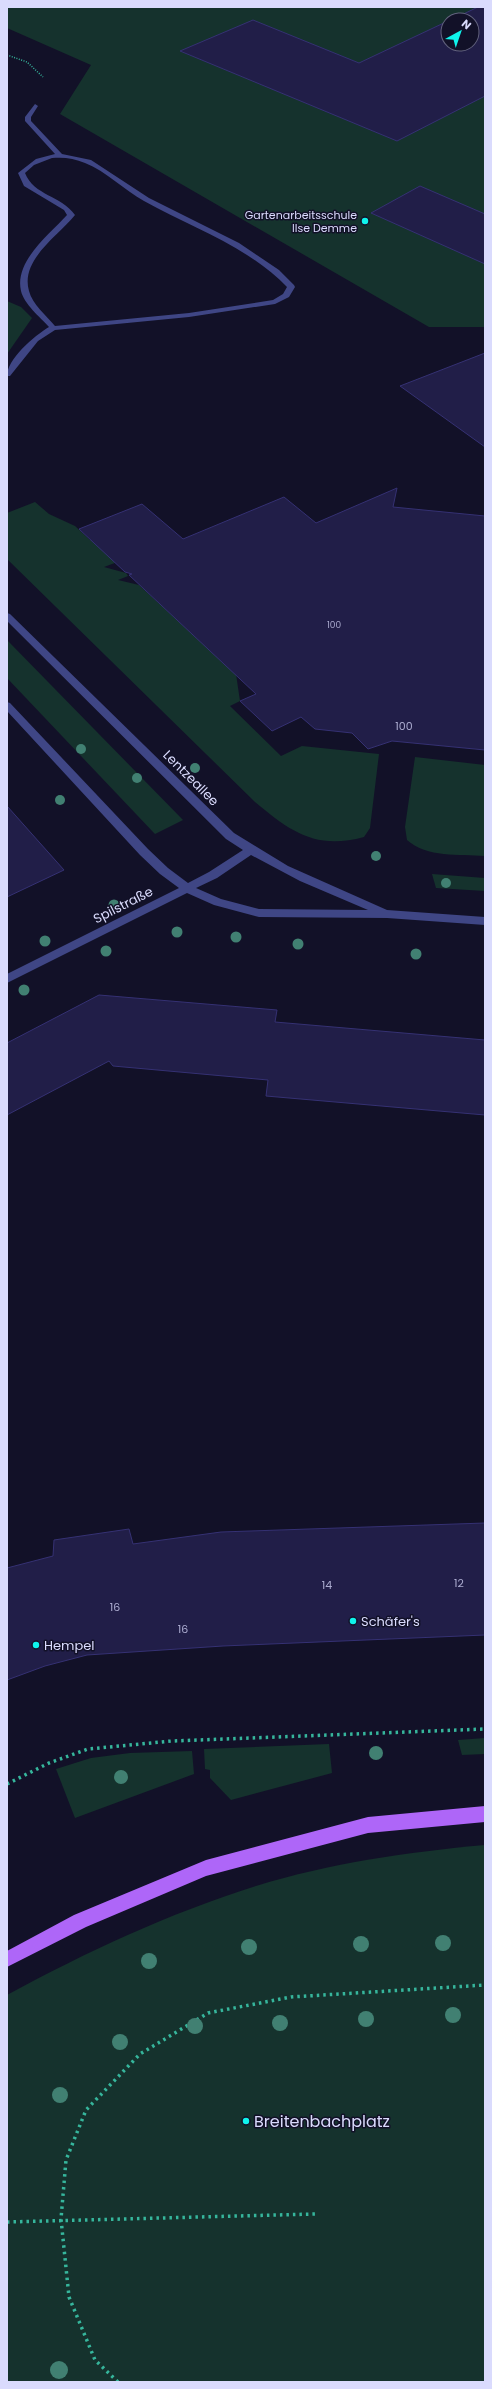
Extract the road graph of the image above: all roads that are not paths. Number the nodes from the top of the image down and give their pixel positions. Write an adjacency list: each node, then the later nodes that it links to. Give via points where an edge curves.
1 (35, 106): 2 (street, via 28,121)
2 (59, 155): 3 (street, via 35,161 21,173 26,185 67,209 71,215 41,245 23,280 25,292); 3 (street, via 89,161 103,168 128,188 266,262 291,287 286,295 275,302 189,315)
3 (53, 328): 4 (street, via 36,339)
4 (7, 374)
5 (7, 616): 7 (street, Lentzeallee, via 230,836)
6 (7, 705): 8 (street, Lentzeallee, via 144,852)
7 (250, 851): 8 (street, Spilstraße); 9 (street, Lentzeallee)
8 (187, 888): 9 (street, Lentzeallee, via 218,902 259,913); 11 (street, Spilstraße)
9 (388, 914): 10 (street, Lentzeallee)
10 (485, 921)
11 (7, 979)
12 (485, 1814): 13 (main road, via 368,1825 206,1868 80,1921)
13 (7, 1960)

